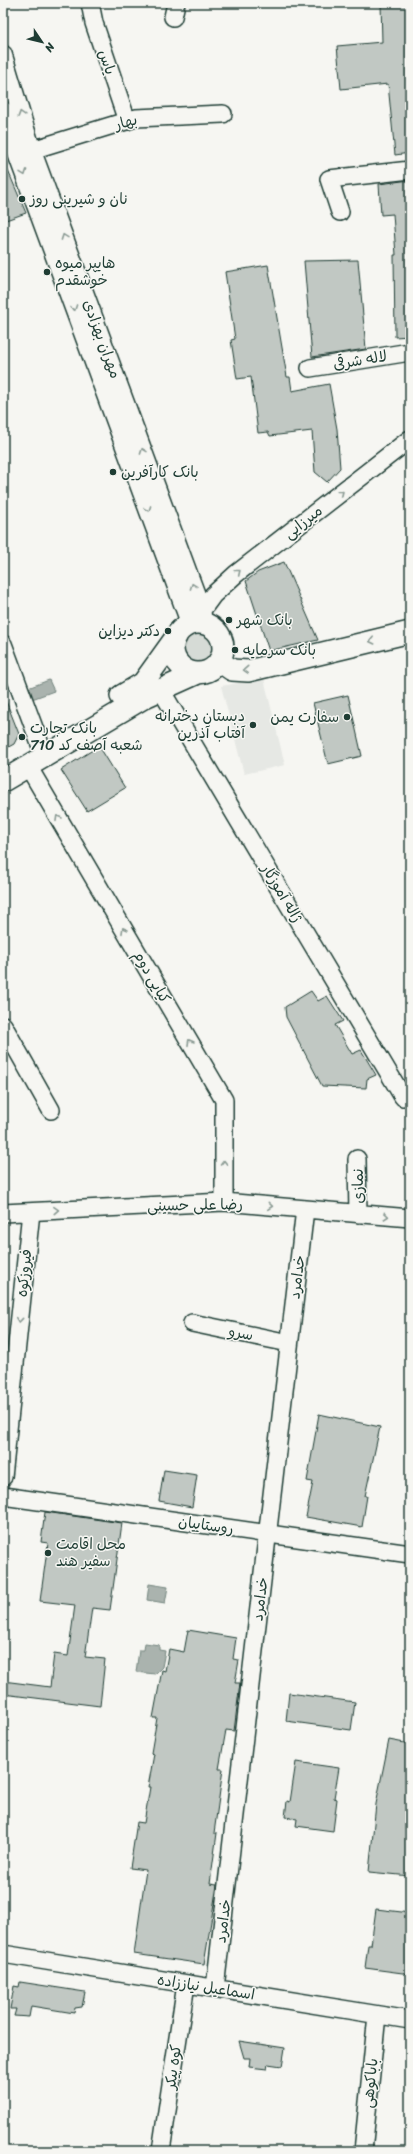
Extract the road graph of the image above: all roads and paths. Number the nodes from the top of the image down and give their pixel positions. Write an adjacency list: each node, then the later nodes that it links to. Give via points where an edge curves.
1 (90, 3): 5 (street, یاس, via 94,23)
2 (3, 54): 6 (street, مهران بهزادی, one-way to 2)
3 (3, 110): 6 (street, مهران بهزادی)
4 (223, 114): 5 (street, بهار, via 136,118)
5 (127, 121): 6 (street, بهار)
6 (17, 155): 12 (street, مهران بهزادی)
7 (410, 170): 8 (street, via 329,179)
8 (340, 212)
9 (410, 352): 10 (street, لاله شرقی)
10 (310, 368)
11 (410, 440): 12 (street, میرزایی, one-way to 11, via 213,594 236,574)
12 (193, 624): 15 (main road, via 214,628 221,637 223,645); 16 (main road, via 173,645 177,661 190,671); 18 (main road, via 143,683)
13 (410, 632): 15 (main road, one-way to 15, via 248,670 232,670)
14 (3, 644): 18 (street)
15 (219, 660): 16 (main road, via 206,671)
16 (198, 673): 17 (main road)
17 (161, 690): 20 (main road); 23 (street, ژاله آموزگار)
18 (40, 744): 19 (main road)
19 (3, 765)
20 (28, 766): 21 (main road); 26 (street, کیایی دوم, one-way to 20, via 224,1100)
21 (3, 781)
22 (3, 1025): 24 (street)
23 (403, 1097)
24 (51, 1110)
25 (357, 1159): 30 (street, نمازی)
26 (224, 1202): 27 (street, رضا علی حسینی, one-way to 27); 28 (street, رضا علی حسینی, one-way to 26)
27 (305, 1209): 30 (street, رضا علی حسینی); 33 (street, خدامرد)
28 (31, 1212): 29 (street, رضا علی حسینی); 34 (street, فیروزکوه, one-way to 34)
29 (3, 1213)
30 (358, 1214): 31 (street, رضا علی حسینی, one-way to 31)
31 (410, 1218)
32 (192, 1323): 33 (street, سرو)
33 (289, 1342): 36 (street, خدامرد)
34 (3, 1477)
35 (3, 1496): 36 (street, روستاییان)
36 (267, 1534): 37 (street, روستاییان); 40 (street, خدامرد)
37 (410, 1554)
38 (3, 1954): 39 (street, اسماعیل نیاززاده)
39 (186, 1984): 40 (street, اسماعیل نیاززاده); 43 (street, کوه پیکر)
40 (215, 1988): 41 (street, اسماعیل نیاززاده)
41 (377, 2015): 42 (street, اسماعیل نیاززاده); 44 (street, باباکوهی)
42 (410, 2020)
43 (161, 2151)
44 (363, 2151)

